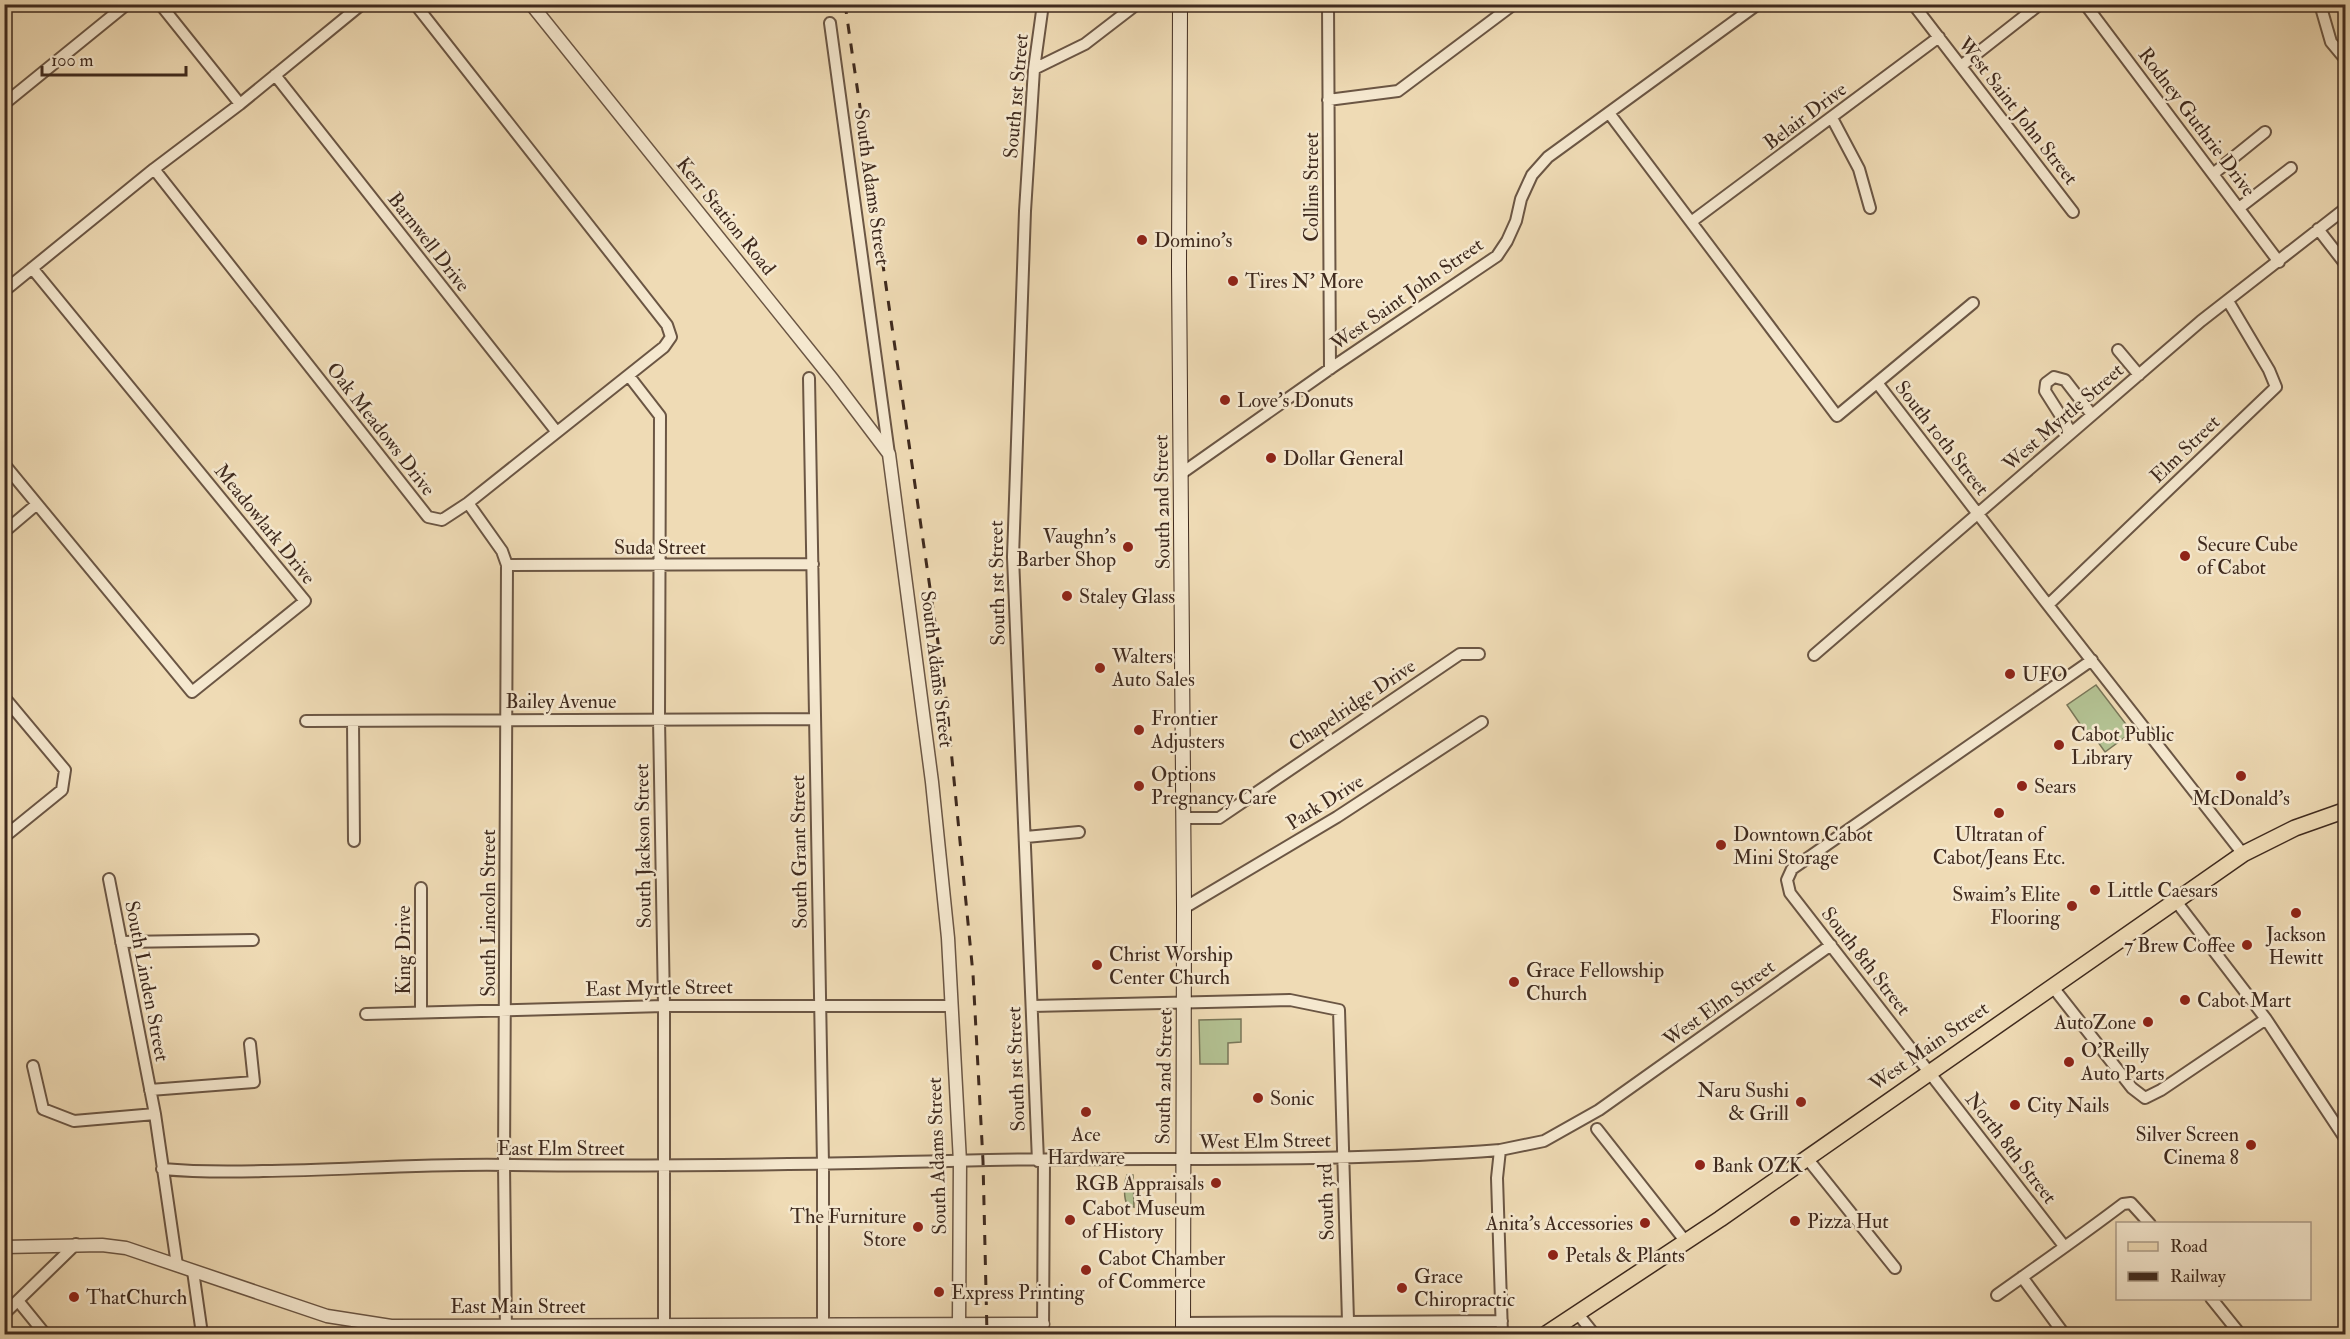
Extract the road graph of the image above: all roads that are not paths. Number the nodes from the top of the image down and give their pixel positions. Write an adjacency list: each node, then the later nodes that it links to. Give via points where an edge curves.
1 (127, 4): 23 (street)
2 (160, 4): 24 (street)
3 (362, 4): 21 (street)
4 (416, 4): 46 (street, Oak Meadows Drive, via 667,325 670,337 664,347)
5 (531, 4): 52 (street, Kerr Station Road)
6 (1043, 4): 20 (street, South 1st Street)
7 (1137, 4): 20 (street, via 1085,44)
8 (1180, 4): 54 (main road, South 2nd Street)
9 (1328, 4): 22 (street, Collins Street)
10 (1514, 4): 22 (street, via 1398,91)
11 (1758, 4): 25 (street, West Saint John Street)
12 (1913, 4): 17 (street, West Saint John Street)
13 (2040, 4): 19 (street)
14 (2085, 4): 30 (street, Rodney Guthrie Drive)
15 (2320, 4): 18 (street, via 2331,42)
16 (830, 23): 52 (street, South Adams Street)
17 (1939, 38): 19 (street, West Saint John Street); 26 (street, Belair Drive)
18 (2346, 60)
19 (1961, 66): 34 (street, West Saint John Street)
20 (1034, 69): 77 (street, South 1st Street, via 1013,556)
21 (275, 75): 24 (street); 50 (street, Barnwell Drive)
22 (1328, 100): 44 (street, Collins Street)
23 (4, 104)
24 (240, 104): 29 (street)
25 (1610, 113): 35 (street, South 10th Street); 44 (street, West Saint John Street, via 1548,157 1532,175 1516,221 1497,256)
26 (1832, 118): 31 (street, via 1859,168); 35 (street, Belair Drive)
27 (2265, 132): 30 (street)
28 (2291, 168): 32 (street)
29 (154, 169): 39 (street); 55 (street, Oak Meadows Drive, via 428,517 442,520)
30 (2213, 174): 32 (street, Rodney Guthrie Drive)
31 (1870, 208)
32 (2239, 208): 37 (street, Rodney Guthrie Drive)
33 (2346, 208): 36 (street, West Myrtle Street)
34 (2073, 212)
35 (1691, 222): 48 (street, South 10th Street, via 1837,416)
36 (2318, 229): 37 (street, West Myrtle Street); 38 (street)
37 (2279, 262): 41 (street, West Myrtle Street)
38 (2346, 265)
39 (32, 268): 40 (street); 56 (street, Meadowlark Drive, via 305,601 192,692)
40 (4, 291)
41 (2228, 301): 45 (street, West Myrtle Street); 62 (street, Elm Street, via 2276,387)
42 (1973, 303): 48 (street)
43 (2118, 350): 45 (street)
44 (1330, 369): 54 (street, West Saint John Street)
45 (2139, 375): 49 (street, West Myrtle Street)
46 (629, 376): 50 (street, Oak Meadows Drive); 61 (street, South Jackson Street, via 660,416)
47 (809, 378): 59 (street, South Grant Street)
48 (1878, 384): 57 (street, South 10th Street)
49 (2092, 415): 51 (street, West Myrtle Street); 51 (street, via 2065,380 2054,377 2046,383 2045,391)
50 (556, 432): 55 (street, Oak Meadows Drive)
51 (2071, 432): 57 (street, West Myrtle Street)
52 (889, 454): 91 (street, South Adams Street, via 932,782)
53 (4, 464): 56 (street, Meadowlark Drive)
54 (1182, 473): 74 (main road, South 2nd Street)
55 (468, 503): 60 (street, South Lincoln Street, via 502,551)
56 (37, 504): 58 (street)
57 (1978, 514): 62 (street, South 10th Street); 64 (street, West Myrtle Street)
58 (4, 532)
59 (813, 564): 61 (street, Suda Street); 69 (street, South Grant Street)
60 (507, 565): 61 (street, Suda Street); 67 (street, South Lincoln Street)
61 (660, 565): 68 (street, South Jackson Street)
62 (2048, 605): 65 (street, South 10th Street)
63 (1479, 654): 74 (street, Chapelridge Drive, via 1460,654 1219,818)
64 (1814, 655)
65 (2092, 660): 79 (street, South 10th Street); 86 (street, South 8th Street, via 1792,869 1787,880 1790,893)
66 (4, 697): 76 (street, via 64,770 62,790)
67 (508, 719): 68 (street, Bailey Avenue); 71 (street, Bailey Avenue); 93 (street, South Lincoln Street)
68 (659, 719): 69 (street, Bailey Avenue); 90 (street, South Jackson Street)
69 (815, 719): 89 (street, South Grant Street)
70 (306, 721): 71 (street, Bailey Avenue)
71 (353, 721): 78 (street)
72 (1482, 722): 83 (street, Park Drive, via 1337,817)
73 (2346, 810): 79 (main road, West Main Street, via 2295,828)
74 (1183, 818): 83 (main road, South 2nd Street)
75 (1079, 832): 77 (street)
76 (4, 837)
77 (1026, 837): 92 (street, South 1st Street)
78 (354, 841)
79 (2243, 854): 82 (main road, West Main Street)
80 (109, 879): 85 (street, South Linden Street)
81 (420, 888): 94 (street, King Drive)
82 (2175, 900): 87 (main road, West Main Street); 96 (street)
83 (1184, 908): 88 (main road, South 2nd Street)
84 (252, 940): 85 (street)
85 (121, 942): 100 (street, South Linden Street)
86 (1831, 945): 99 (street, South 8th Street); 104 (street, West Elm Street, via 1573,1127 1544,1141)
87 (2052, 986): 96 (street, via 2132,1088 2145,1098); 99 (main road, West Main Street)
88 (1184, 1004): 92 (street); 105 (street, South 3rd, via 1290,1000 1339,1010); 108 (main road, South 2nd Street)
89 (820, 1005): 90 (street, East Myrtle Street); 91 (street, East Myrtle Street); 111 (street, South Grant Street)
90 (664, 1006): 93 (street, East Myrtle Street); 112 (street, South Jackson Street)
91 (951, 1006): 109 (street, South Adams Street)
92 (1032, 1006): 107 (street, South 1st Street)
93 (505, 1008): 94 (street, East Myrtle Street); 110 (street, South Lincoln Street)
94 (421, 1012): 95 (street, East Myrtle Street)
95 (366, 1014)
96 (2266, 1019): 103 (street)
97 (250, 1044): 100 (street, South Linden Street, via 254,1082)
98 (33, 1066): 101 (street, via 43,1108 74,1121)
99 (1929, 1071): 106 (main road, West Main Street); 117 (street, North 8th Street)
100 (150, 1090): 101 (street, South Linden Street)
101 (155, 1114): 113 (street, South Linden Street)
102 (1597, 1130): 115 (street)
103 (2346, 1140)
104 (1500, 1150): 105 (street, West Elm Street); 128 (street, via 1497,1178)
105 (1343, 1157): 108 (street, West Elm Street); 129 (street, South 3rd)
106 (1806, 1157): 115 (main road, West Main Street); 120 (street)
107 (1041, 1161): 108 (street, West Elm Street); 109 (street, West Elm Street); 130 (street, South 1st Street)
108 (1182, 1161): 131 (main road, South 2nd Street)
109 (960, 1162): 111 (street, East Elm Street); 134 (street, South Adams Street)
110 (504, 1164): 112 (street, East Elm Street); 113 (street, East Elm Street, via 335,1171); 132 (street, South Lincoln Street)
111 (823, 1164): 112 (street, East Elm Street); 133 (street, South Grant Street)
112 (663, 1167): 135 (street, South Jackson Street)
113 (162, 1169): 119 (street, South Linden Street)
114 (2148, 1222): 117 (street, via 2131,1203 2122,1204 2079,1239)
115 (1686, 1242): 127 (main road, West Main Street)
116 (76, 1244): 118 (street, East Main Street); 119 (street, East Main Street, via 126,1248); 125 (street)
117 (2064, 1246): 122 (street)
118 (4, 1247)
119 (177, 1265): 121 (street, East Main Street)
120 (1895, 1268)
121 (193, 1271): 132 (street, East Main Street, via 327,1316 392,1326); 137 (street)
122 (2022, 1277): 123 (street); 141 (street)
123 (1997, 1295)
124 (2212, 1300): 142 (street)
125 (19, 1302): 126 (street); 136 (street)
126 (4, 1314)
127 (1578, 1314): 139 (main road, West Main Street); 140 (street)
128 (1502, 1321): 129 (street); 138 (street)
129 (1348, 1322): 131 (street)
130 (1043, 1329): 134 (street, East Main Street)
131 (1183, 1329)
132 (506, 1330): 135 (street, East Main Street)
133 (823, 1330): 134 (street, East Main Street); 135 (street, East Main Street)
134 (959, 1330)
135 (664, 1331)
136 (45, 1335)
137 (202, 1335)
138 (1502, 1335)
139 (1546, 1335)
140 (1594, 1335)
141 (2064, 1335)
142 (2240, 1335)

